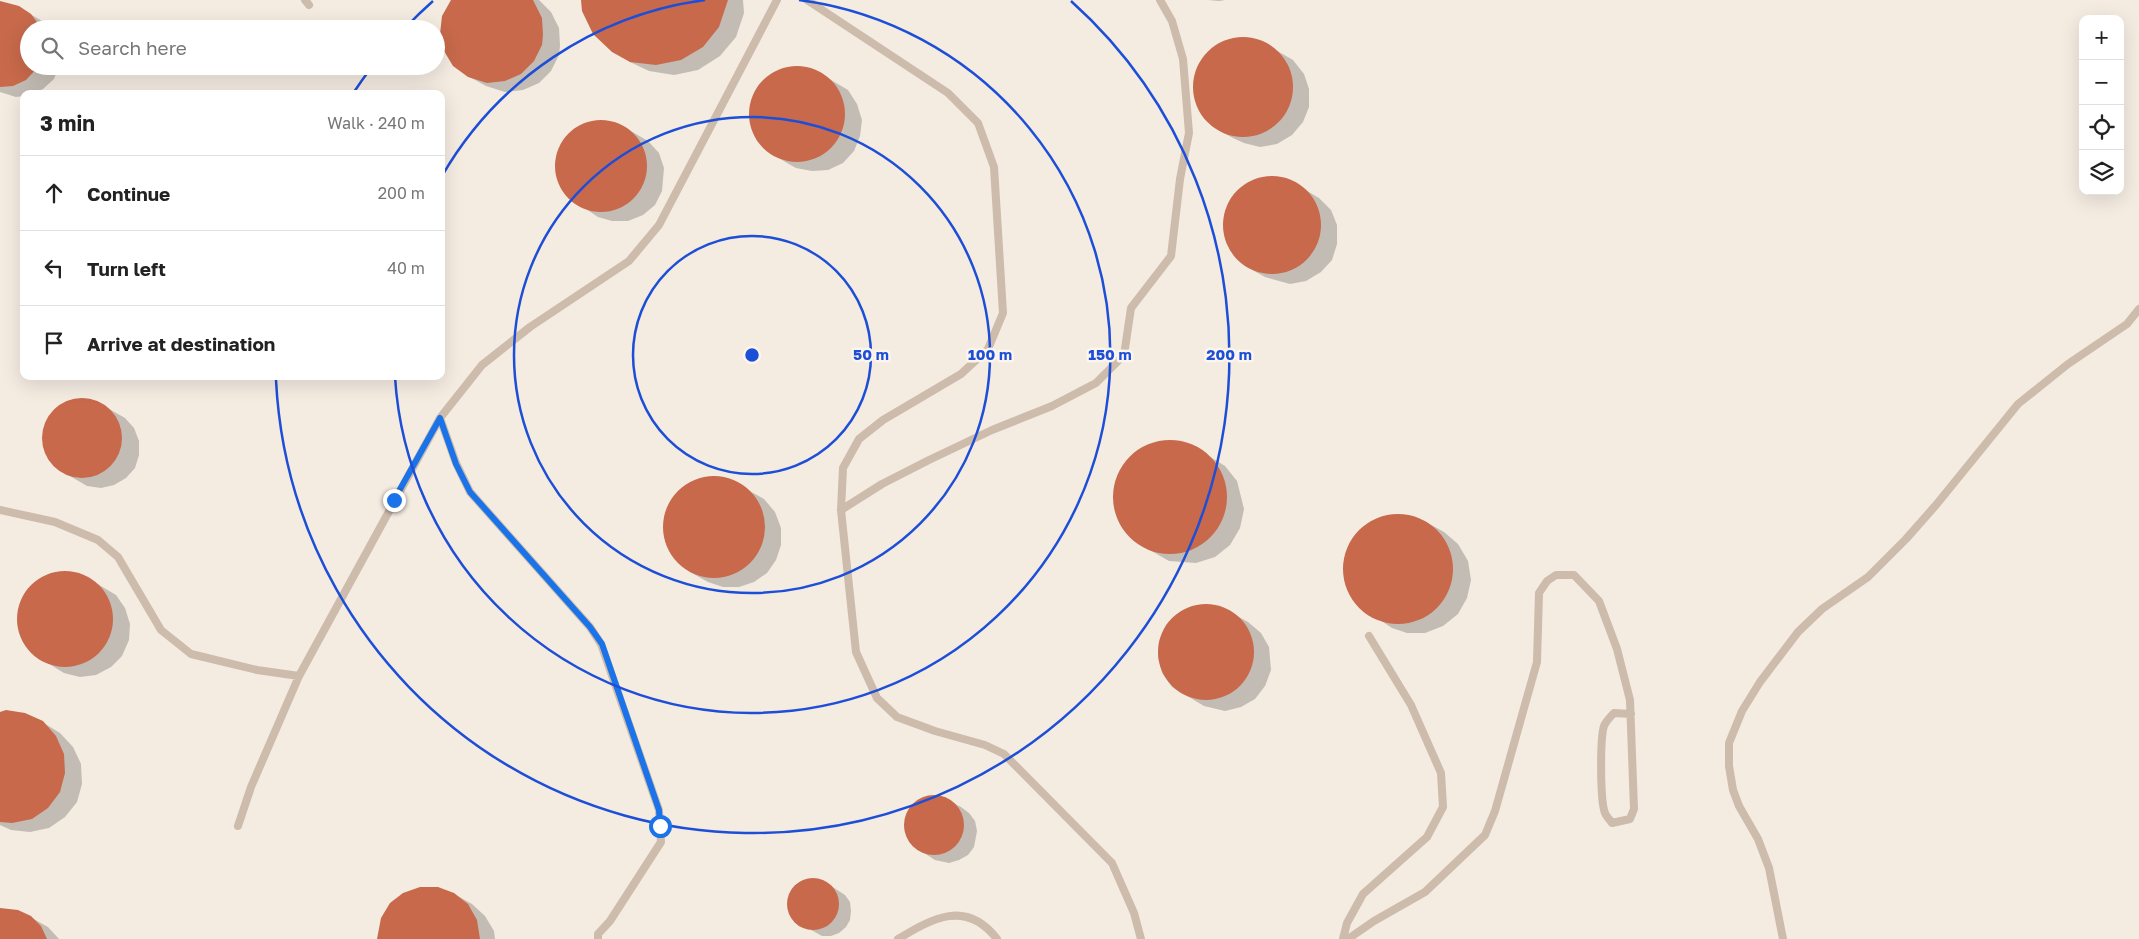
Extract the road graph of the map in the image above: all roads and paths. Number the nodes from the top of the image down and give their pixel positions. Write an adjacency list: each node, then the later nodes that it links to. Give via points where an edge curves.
1 (777, 0): 5 (lane, via 658,224 629,261 530,327 482,365)
2 (807, 0): 7 (lane, via 948,93 978,123 994,167 999,223 1003,313 988,349 960,374 890,415 859,438 843,468)
3 (1160, 0): 7 (lane, via 1172,22 1183,59 1189,133 1171,256 1132,308 1124,355 1096,382 1052,406 928,460)
4 (2139, 309): 18 (lane, via 2127,324 2068,364 2018,404 1906,539 1868,577 1822,609 1798,632 1742,711 1728,744 1730,774 1739,806 1758,839 1769,868)
5 (440, 418): 9 (lane); 12 (lane, via 470,492 602,644 659,810 661,842 610,921 598,934)
6 (0, 510): 9 (lane, via 55,522 98,540 118,557 161,630 192,654 257,670)
7 (841, 510): 15 (lane, via 856,652 877,698 897,716 1004,754 1112,863 1134,913)
8 (1369, 636): 16 (lane, via 1411,705 1441,773 1443,807 1427,837 1363,894 1347,923)
9 (299, 676): 11 (lane, via 251,787)
10 (1631, 714): 10 (lane, via 1634,809 1630,819 1612,823 1605,813 1602,792 1604,727 1614,714); 17 (lane, via 1617,649 1599,601 1574,576 1556,575 1539,593 1537,662 1495,811 1485,834 1425,892)
11 (238, 826)
12 (598, 939)
13 (898, 939): 14 (lane, via 942,916 955,916 972,918)
14 (997, 939)
15 (1141, 939)
16 (1343, 939)
17 (1348, 939)
18 (1783, 939)

